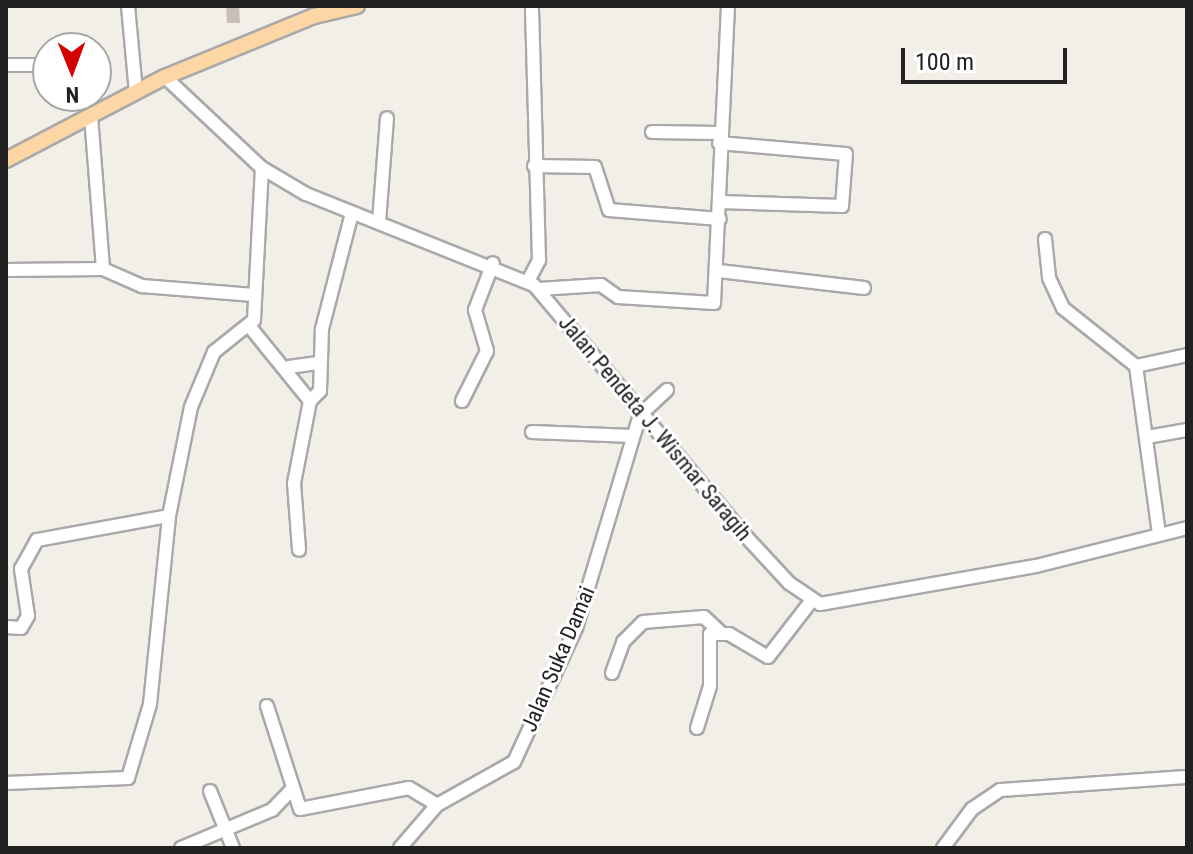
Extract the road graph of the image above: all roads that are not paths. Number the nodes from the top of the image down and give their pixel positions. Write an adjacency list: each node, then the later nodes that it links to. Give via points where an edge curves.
1 (128, 6): 9 (street)
2 (357, 6): 5 (main road)
3 (532, 6): 15 (street)
4 (728, 6): 13 (street)
5 (332, 9): 8 (main road)
6 (6, 65): 7 (street)
7 (32, 65)
8 (165, 77): 9 (main road); 16 (street, Jalan Pendeta J. Wismar Saragih)
9 (136, 92): 10 (main road)
10 (91, 116): 14 (main road); 23 (street)
11 (387, 118): 20 (street)
12 (652, 132): 13 (street)
13 (719, 138): 17 (street); 17 (street, via 846,154 842,206)
14 (6, 160)
15 (534, 166): 19 (street, via 595,167 609,210); 26 (street, via 539,260)
16 (262, 168): 18 (street, Jalan Pendeta J. Wismar Saragih); 28 (street)
17 (720, 202): 19 (street)
18 (352, 213): 20 (street, Jalan Pendeta J. Wismar Saragih); 31 (street)
19 (720, 219): 25 (street)
20 (379, 222): 22 (street, Jalan Pendeta J. Wismar Saragih)
21 (1045, 239): 32 (street, via 1049,278 1063,308)
22 (493, 263): 26 (street, Jalan Pendeta J. Wismar Saragih); 36 (street, via 475,310 487,351)
23 (103, 269): 24 (street); 28 (street, via 132,284)
24 (6, 270)
25 (719, 271): 26 (street, via 711,305 618,297 601,285); 27 (street)
26 (533, 285): 37 (street, Jalan Pendeta J. Wismar Saragih)
27 (864, 288)
28 (254, 295): 29 (street)
29 (250, 327): 33 (street); 42 (street, via 214,352 201,375)
30 (1187, 355): 32 (street)
31 (318, 363): 33 (street); 35 (street, via 320,391)
32 (1136, 366): 41 (street)
33 (289, 367): 35 (street)
34 (667, 390): 37 (street)
35 (310, 401): 45 (street, via 294,483)
36 (462, 401)
37 (640, 415): 40 (street, Jalan Suka Damai); 46 (street, Jalan Pendeta J. Wismar Saragih)
38 (1187, 430): 41 (street)
39 (532, 432): 40 (street)
40 (633, 436): 56 (street, Jalan Suka Damai, via 576,628 514,762)
41 (1147, 437): 44 (street)
42 (169, 516): 47 (street, via 37,540 21,569 28,616 21,628); 53 (street, via 150,704 128,778)
43 (1187, 528): 44 (street)
44 (1159, 534): 46 (street, via 853,603)
45 (299, 550)
46 (812, 600): 48 (street, via 768,657)
47 (6, 627)
48 (721, 633): 49 (street, via 704,617 643,622 623,642); 51 (street, via 708,641 710,686)
49 (612, 673)
50 (267, 706): 54 (street)
51 (697, 728)
52 (1187, 777): 61 (street, via 1000,790 972,809)
53 (6, 783)
54 (293, 788): 56 (street, via 305,811 409,788); 57 (street, via 272,810)
55 (210, 791): 57 (street)
56 (437, 805): 60 (street, Jalan Suka Damai)
57 (225, 829): 58 (street); 59 (street)
58 (181, 848)
59 (233, 848)
60 (400, 848)
61 (943, 848)

